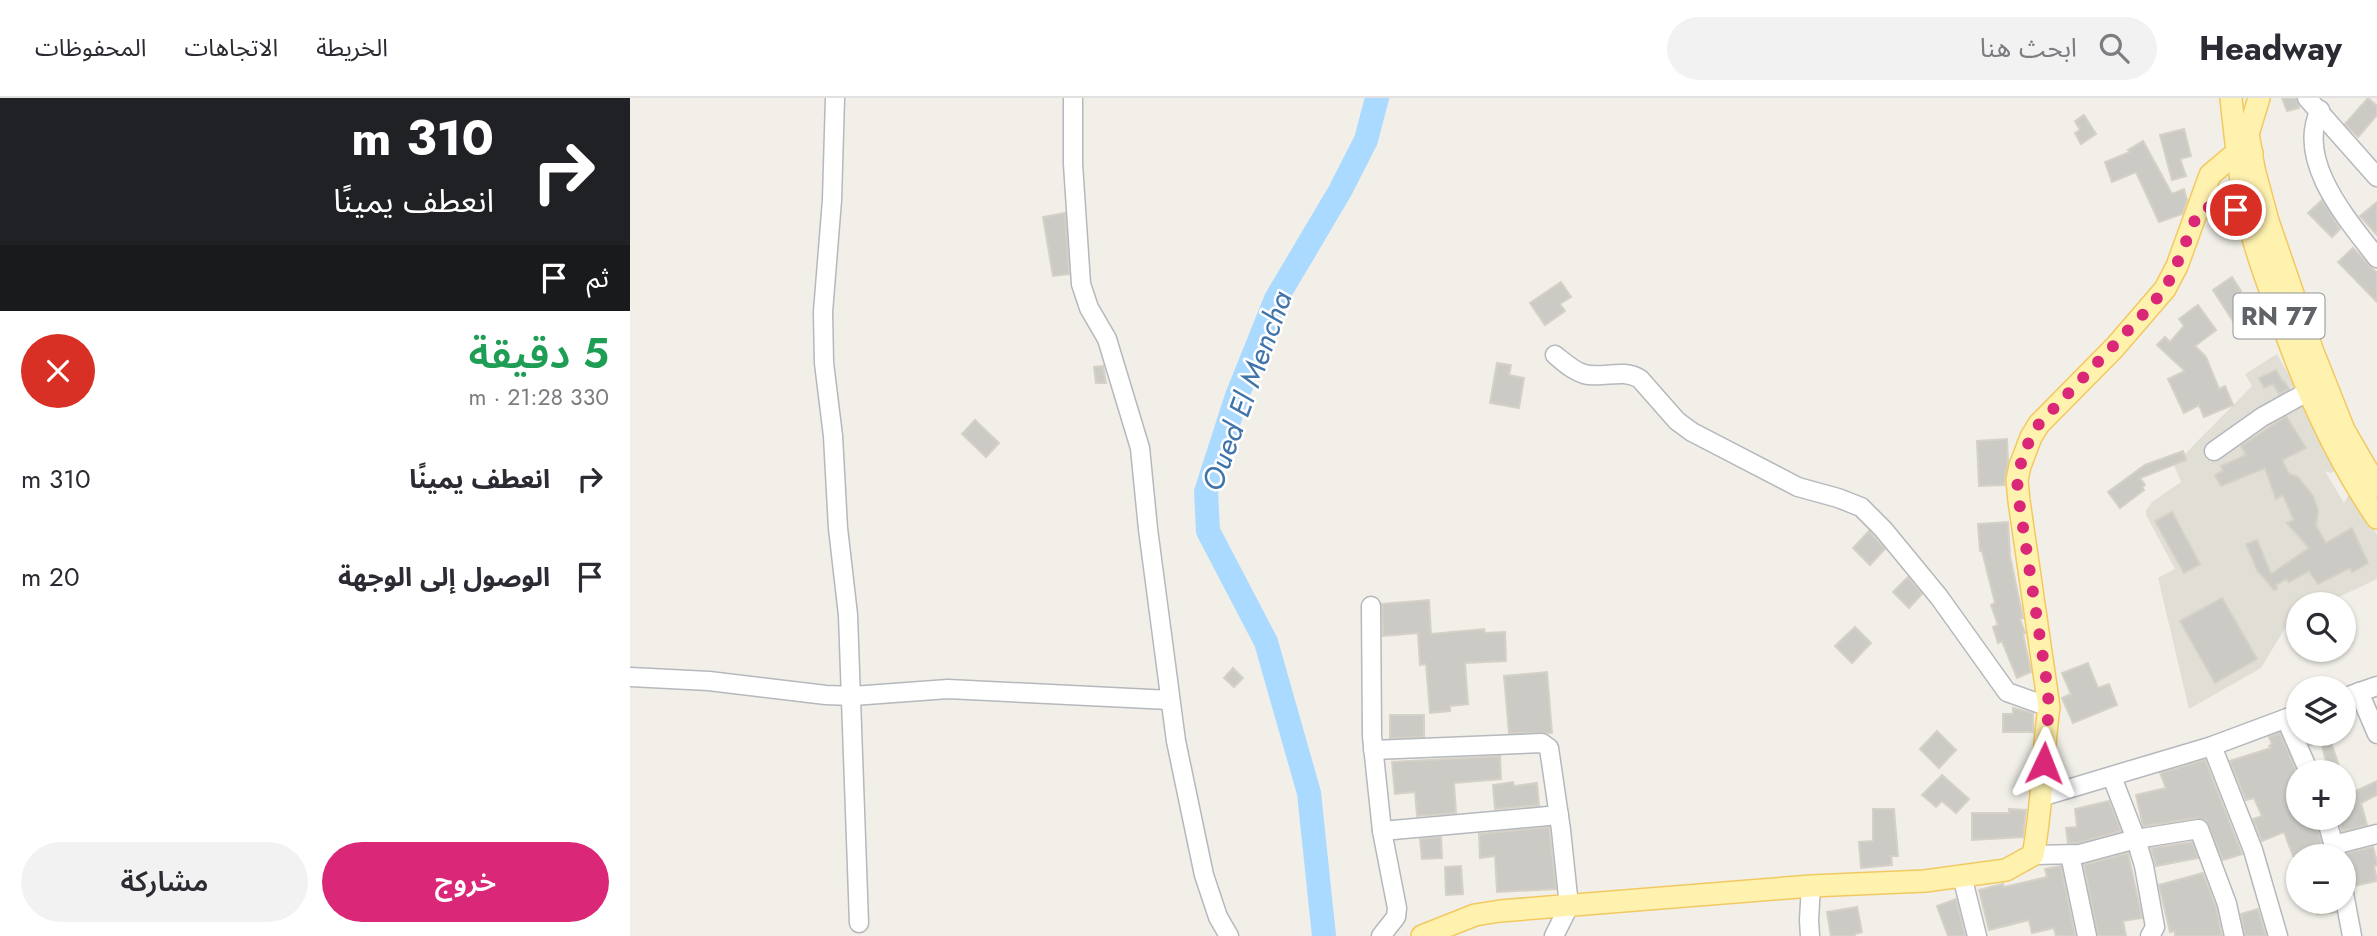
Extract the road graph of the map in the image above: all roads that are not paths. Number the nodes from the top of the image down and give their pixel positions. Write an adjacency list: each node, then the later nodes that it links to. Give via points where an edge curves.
1 (835, 98): 22 (street, via 824,363)
2 (1073, 98): 23 (street, via 1081,284 1107,339 1140,449)
3 (2231, 98): 7 (main road, RN 77); 8 (main road)
4 (2245, 98): 7 (main road, RN 77)
5 (2259, 98): 7 (main road)
6 (2313, 104): 9 (street); 12 (street, via 2320,171)
7 (2246, 157): 8 (main road, via 2227,160); 10 (main road); 11 (main road, RN 77); 14 (main road, RN 77)
8 (2210, 175): 10 (main road)
9 (2377, 177)
10 (2202, 211): 11 (main road, via 2229,208); 25 (main road, via 2165,289 2039,424 2020,466 2017,480 2023,535)
11 (2247, 216): 14 (main road, RN 77, via 2256,250)
12 (2377, 258)
13 (1555, 355): 25 (street, via 1588,375 1634,375 1692,432 1798,487 1861,507 1940,597 2007,692)
14 (2316, 387): 15 (street); 16 (main road, RN 77); 17 (main road, RN 77, via 2320,421)
15 (2214, 451)
16 (2377, 487)
17 (2377, 518)
18 (1371, 606): 29 (street)
19 (630, 677): 22 (street)
20 (2377, 686): 21 (street)
21 (2356, 693)
22 (853, 696): 23 (street, via 948,689); 43 (street)
23 (1170, 700): 44 (street, via 1204,875)
24 (2356, 702): 27 (street)
25 (2049, 707): 31 (main road)
26 (2286, 719): 28 (street)
27 (2377, 734)
28 (2212, 746): 30 (street); 53 (street, via 2253,850)
29 (1373, 750): 32 (street, via 1542,743 1550,751); 33 (street)
30 (2112, 777): 31 (street); 35 (street)
31 (2041, 797): 38 (main road)
32 (1559, 815): 33 (street); 41 (street)
33 (1382, 831): 45 (street, via 1397,908 1396,917)
34 (2377, 834): 36 (street)
35 (2136, 839): 37 (street); 51 (street, via 2152,902 2155,928); 52 (street, via 2199,828)
36 (2351, 844)
37 (2070, 855): 38 (street); 50 (street)
38 (2033, 856): 39 (main road, via 2006,870)
39 (1962, 876): 40 (main road); 49 (street)
40 (1811, 886): 41 (main road); 48 (street)
41 (1569, 906): 46 (main road, via 1475,915); 47 (street)
42 (2348, 914): 54 (street)
43 (859, 923)
44 (1229, 936)
45 (1381, 936)
46 (1422, 936)
47 (1555, 936)
48 (1810, 936)
49 (1977, 936)
50 (2087, 936)
51 (2150, 936)
52 (2234, 936)
53 (2278, 936)
54 (2352, 936)

